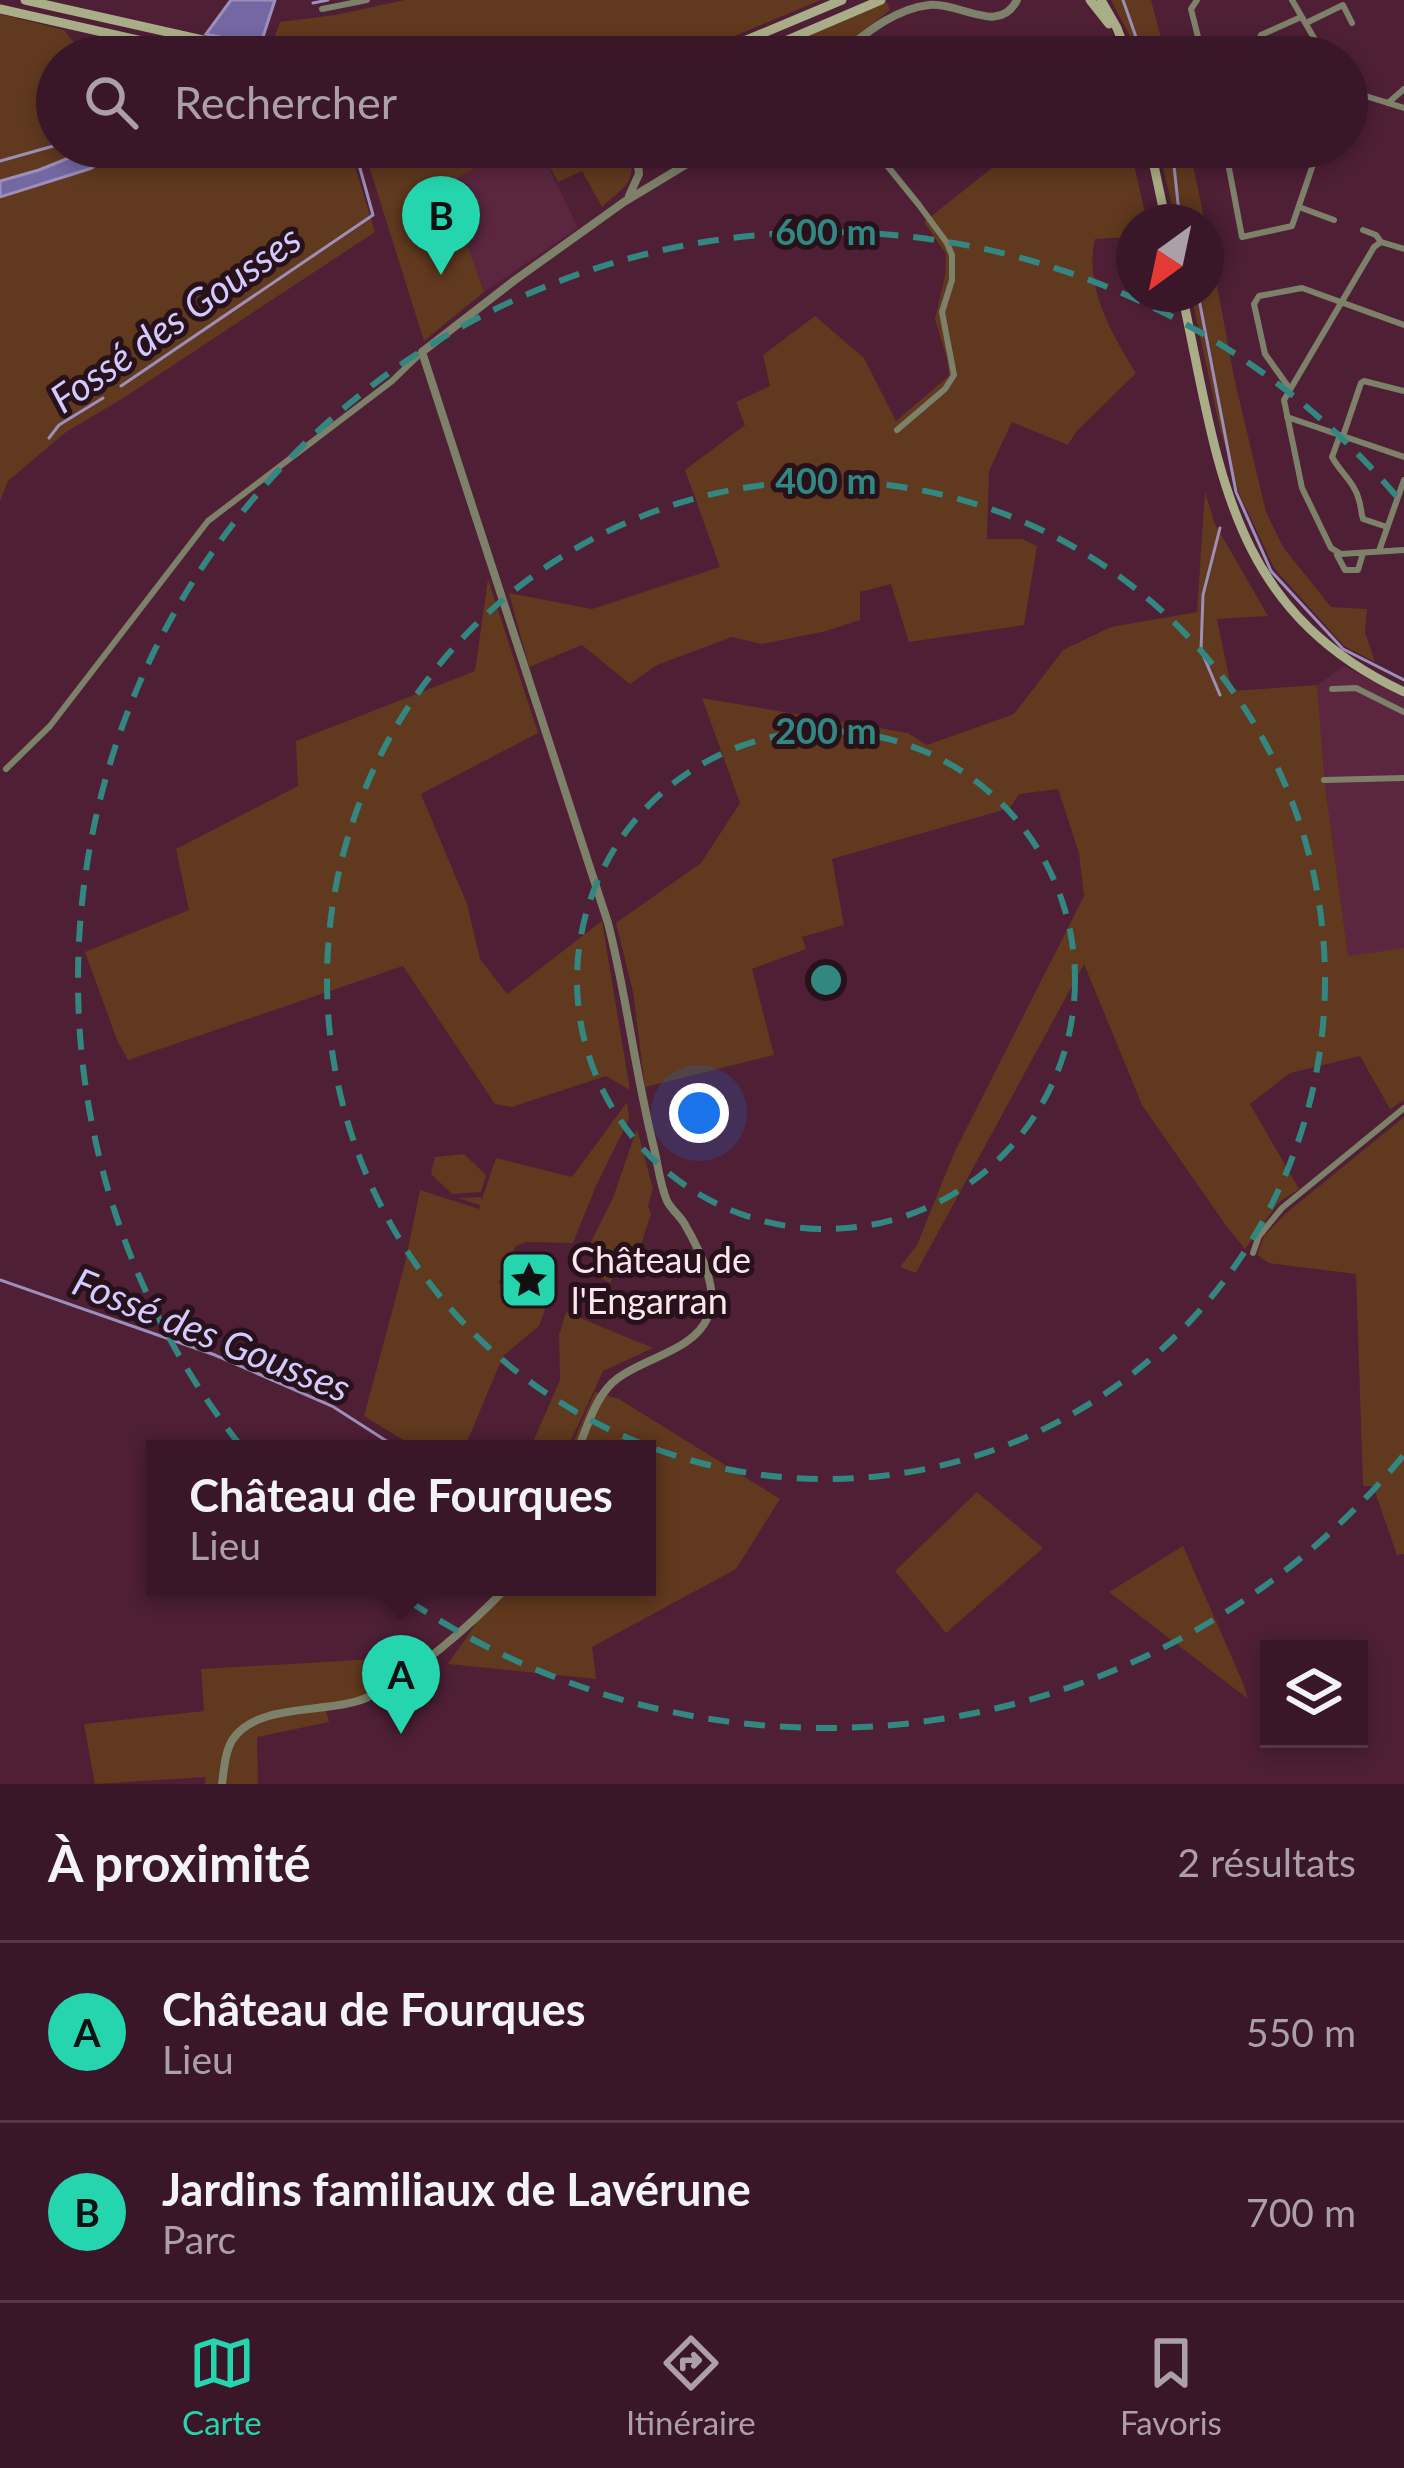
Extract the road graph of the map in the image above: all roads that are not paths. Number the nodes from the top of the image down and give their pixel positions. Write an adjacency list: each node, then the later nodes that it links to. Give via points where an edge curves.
1 (26, 0): 15 (main road)
2 (368, 0): 11 (street)
3 (842, 0): 16 (main road)
4 (881, 0): 17 (main road)
5 (1017, 0): 18 (street, via 997,18 914,8)
6 (1090, 0): 19 (main road)
7 (1101, 0): 20 (main road)
8 (1197, 0): 21 (street, via 1191,9)
9 (1292, 0): 12 (street)
10 (0, 9): 14 (main road)
11 (322, 9)
12 (1304, 20): 13 (street, via 1343,5); 22 (street); 23 (street)
13 (1352, 23)
14 (118, 36)
15 (187, 36)
16 (756, 36)
17 (797, 36)
18 (863, 36)
19 (1115, 36)
20 (1119, 36)
21 (1198, 36)
22 (1261, 36)
23 (1313, 36)
24 (1404, 88): 26 (street)
25 (1368, 97): 26 (street)
26 (1388, 103): 27 (street)
27 (1404, 108)
28 (638, 168): 34 (street)
29 (680, 168): 35 (street)
30 (888, 168): 50 (street, via 947,243 953,267 942,312 954,375)
31 (1154, 168): 37 (main road)
32 (1229, 168): 38 (street, via 1242,237 1292,226)
33 (1312, 168): 38 (street)
34 (637, 184): 35 (street); 36 (street)
35 (652, 185): 36 (street)
36 (624, 202): 46 (street)
37 (1162, 204)
38 (1299, 207): 39 (street)
39 (1334, 220)
40 (1363, 230): 41 (street)
41 (1378, 244): 42 (street); 43 (street)
42 (1404, 249)
43 (1342, 302): 45 (street); 47 (street); 47 (street, via 1302,288 1259,296 1254,304 1265,354)
44 (1186, 312): 60 (main road, via 1228,495 1252,553 1329,648)
45 (1404, 325)
46 (422, 352): 62 (street, via 208,521 50,726); 67 (street, via 608,923 668,1204 712,1286 702,1329 609,1386)
47 (1290, 389): 49 (street)
48 (1404, 391): 51 (street, via 1361,383)
49 (1287, 417): 51 (street); 57 (street, via 1302,488)
50 (897, 430)
51 (1341, 436): 52 (street); 54 (street, via 1336,466 1363,519)
52 (1404, 457)
53 (1404, 480): 54 (street)
54 (1387, 527): 56 (street)
55 (1404, 550): 56 (street)
56 (1378, 551): 58 (street)
57 (1336, 552): 58 (street); 58 (street, via 1345,570 1358,570)
58 (1363, 553)
59 (1332, 689): 61 (street, via 1356,688)
60 (1404, 692)
61 (1404, 712)
62 (6, 770)
63 (1404, 778): 64 (street)
64 (1324, 780)
65 (1404, 1108): 66 (street, via 1282,1208)
66 (1252, 1253)
67 (582, 1440)
68 (497, 1596): 69 (street, via 364,1699 251,1723 232,1739)
69 (222, 1784)

